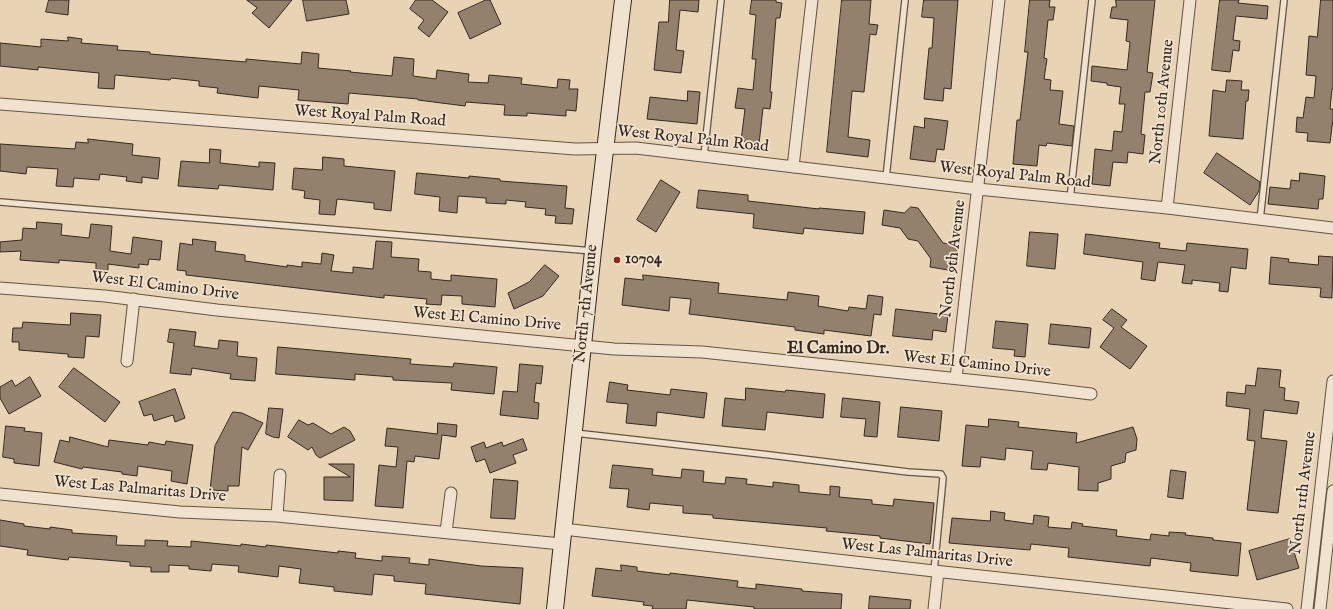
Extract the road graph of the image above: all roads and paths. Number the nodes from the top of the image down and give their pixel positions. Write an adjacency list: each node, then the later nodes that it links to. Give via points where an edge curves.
1 (623, 0): 10 (main road, North 7th Avenue)
2 (721, 0): 11 (lane)
3 (812, 0): 12 (street)
4 (906, 0): 13 (lane)
5 (999, 0): 14 (street, North 9th Avenue)
6 (1092, 0): 15 (lane)
7 (1190, 0): 17 (street, North 10th Avenue)
8 (1284, 0): 18 (lane)
9 (0, 104): 10 (street, West Royal Palm Road, via 575,149)
10 (606, 148): 11 (street, West Royal Palm Road, via 636,148); 20 (main road, North 7th Avenue)
11 (704, 156): 12 (street, West Royal Palm Road)
12 (793, 167): 13 (street, West Royal Palm Road)
13 (886, 178): 14 (street, West Royal Palm Road)
14 (978, 189): 15 (street, West Royal Palm Road); 25 (street, North 9th Avenue)
15 (1070, 199): 17 (street, West Royal Palm Road)
16 (0, 202): 20 (lane)
17 (1167, 208): 18 (street, West Royal Palm Road)
18 (1260, 220): 19 (street, West Royal Palm Road)
19 (1333, 228)
20 (593, 251): 23 (main road, North 7th Avenue)
21 (0, 288): 22 (street, West El Camino Drive)
22 (134, 299): 23 (street, West El Camino Drive, via 217,310); 24 (street, West El Camino Drive)
23 (583, 346): 25 (street, West El Camino Drive, via 702,352); 29 (main road, North 7th Avenue)
24 (127, 361)
25 (956, 378): 27 (street, West El Camino Drive)
26 (1333, 381): 28 (street, North 11th Avenue)
27 (1091, 394)
28 (1331, 423): 41 (street, North 11th Avenue)
29 (573, 433): 36 (main road, North 7th Avenue); 37 (lane, via 941,474 943,478)
30 (280, 475): 34 (street)
31 (1333, 491): 42 (street, North 11th Avenue)
32 (450, 493): 35 (street)
33 (0, 494): 34 (street, West Las Palmaritas Drive, via 180,512)
34 (277, 516): 35 (street, West Las Palmaritas Drive)
35 (446, 532): 36 (street, West Las Palmaritas Drive)
36 (562, 537): 37 (street, West Las Palmaritas Drive); 38 (main road, North 7th Avenue)
37 (936, 572): 39 (street); 40 (street, West Las Palmaritas Drive)
38 (555, 609)
39 (934, 609)
40 (1287, 609)
41 (1307, 609)
42 (1320, 609)

